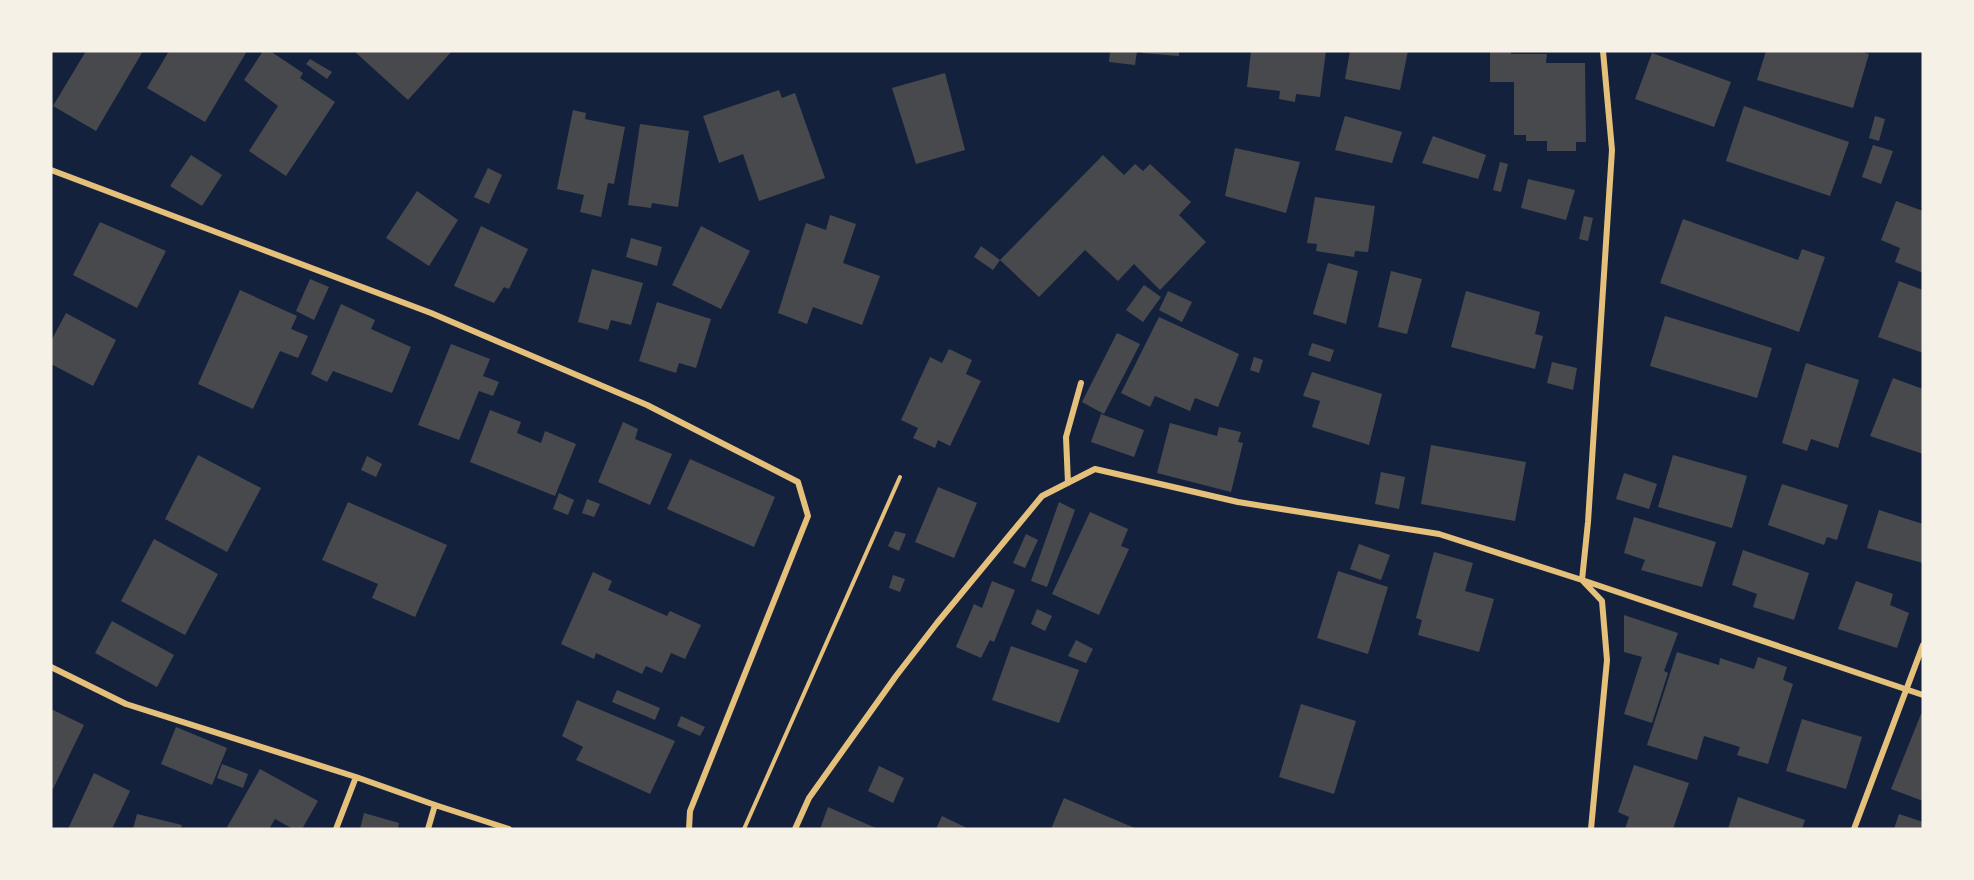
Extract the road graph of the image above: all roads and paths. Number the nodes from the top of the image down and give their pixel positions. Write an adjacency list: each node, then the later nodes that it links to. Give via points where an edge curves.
1 (1603, 51): 6 (street, via 1612,150)
2 (51, 170): 16 (street, via 431,313 647,405 798,482 808,516 690,811)
3 (1081, 383): 5 (street, via 1066,437)
4 (900, 477): 17 (path)
5 (1068, 483): 6 (street, via 1095,469 1238,502 1438,534); 18 (street, via 1042,496 937,622 809,798)
6 (1582, 580): 9 (street); 19 (street, via 1602,601 1607,660)
7 (1923, 645): 9 (street)
8 (51, 667): 11 (street, via 126,704)
9 (1906, 689): 10 (street); 20 (street)
10 (1923, 695)
11 (356, 777): 12 (street); 13 (street)
12 (435, 806): 14 (street); 15 (street)
13 (336, 829)
14 (428, 829)
15 (509, 829)
16 (689, 829)
17 (744, 829)
18 (795, 829)
19 (1591, 829)
20 (1854, 829)

